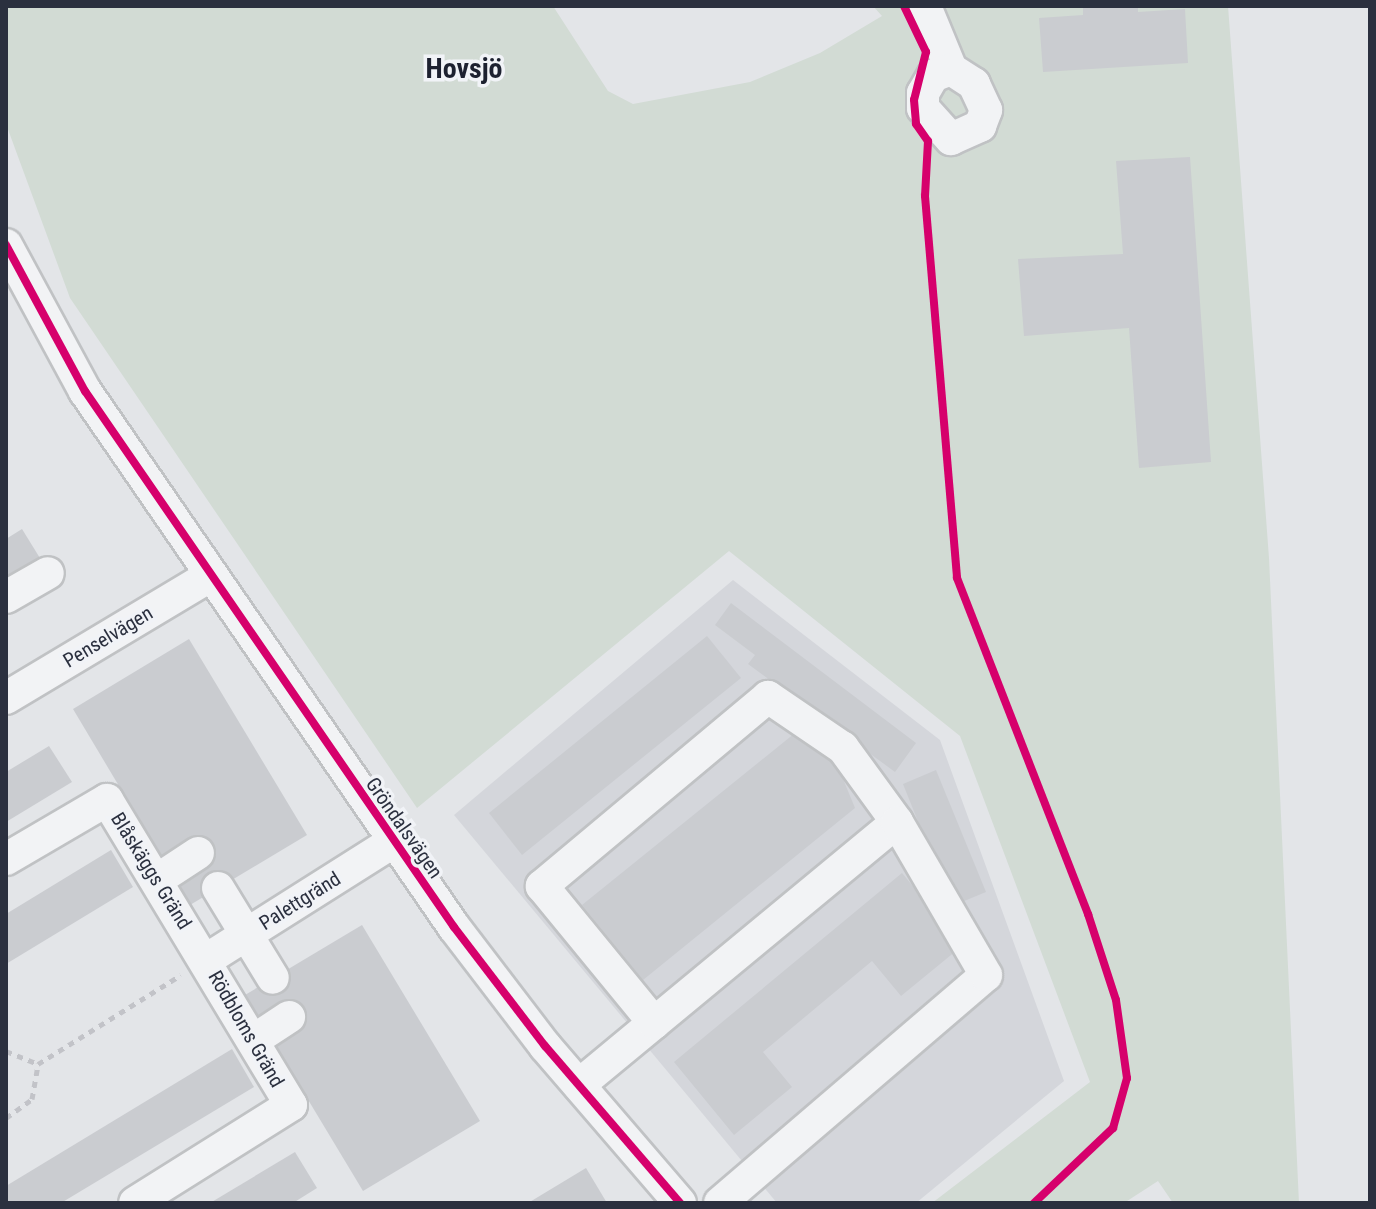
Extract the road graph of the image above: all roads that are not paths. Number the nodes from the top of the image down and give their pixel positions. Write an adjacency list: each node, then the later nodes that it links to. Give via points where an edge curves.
1 (925, 6): 2 (street)
2 (951, 69)
3 (6, 245): 5 (street, Gröndalsvägen, via 85,391)
4 (48, 573): 6 (street)
5 (210, 576): 8 (street, Penselvägen); 11 (street, Gröndalsvägen)
6 (6, 597)
7 (6, 670): 8 (street)
8 (47, 674): 9 (street, Penselvägen)
9 (6, 698)
10 (897, 822): 20 (street); 20 (street, via 843,748 768,697 542,886); 25 (street, via 986,975)
11 (394, 841): 16 (street, Palettgränd); 22 (street, Gröndalsvägen, via 454,927)
12 (198, 853): 14 (street)
13 (6, 859): 14 (street, Blåskäggs Gränd, via 107,800)
14 (157, 880): 17 (street, Blåskäggs Gränd)
15 (218, 888): 16 (street)
16 (247, 934): 17 (street, Palettgränd); 18 (street)
17 (206, 960): 21 (street, Rödbloms Gränd)
18 (273, 978)
19 (289, 1017): 21 (street)
20 (654, 1023): 22 (street)
21 (254, 1040): 23 (street, Rödbloms Gränd, via 291,1105)
22 (579, 1085): 24 (street, Gröndalsvägen)
23 (135, 1203)
24 (680, 1203)
25 (720, 1203)

